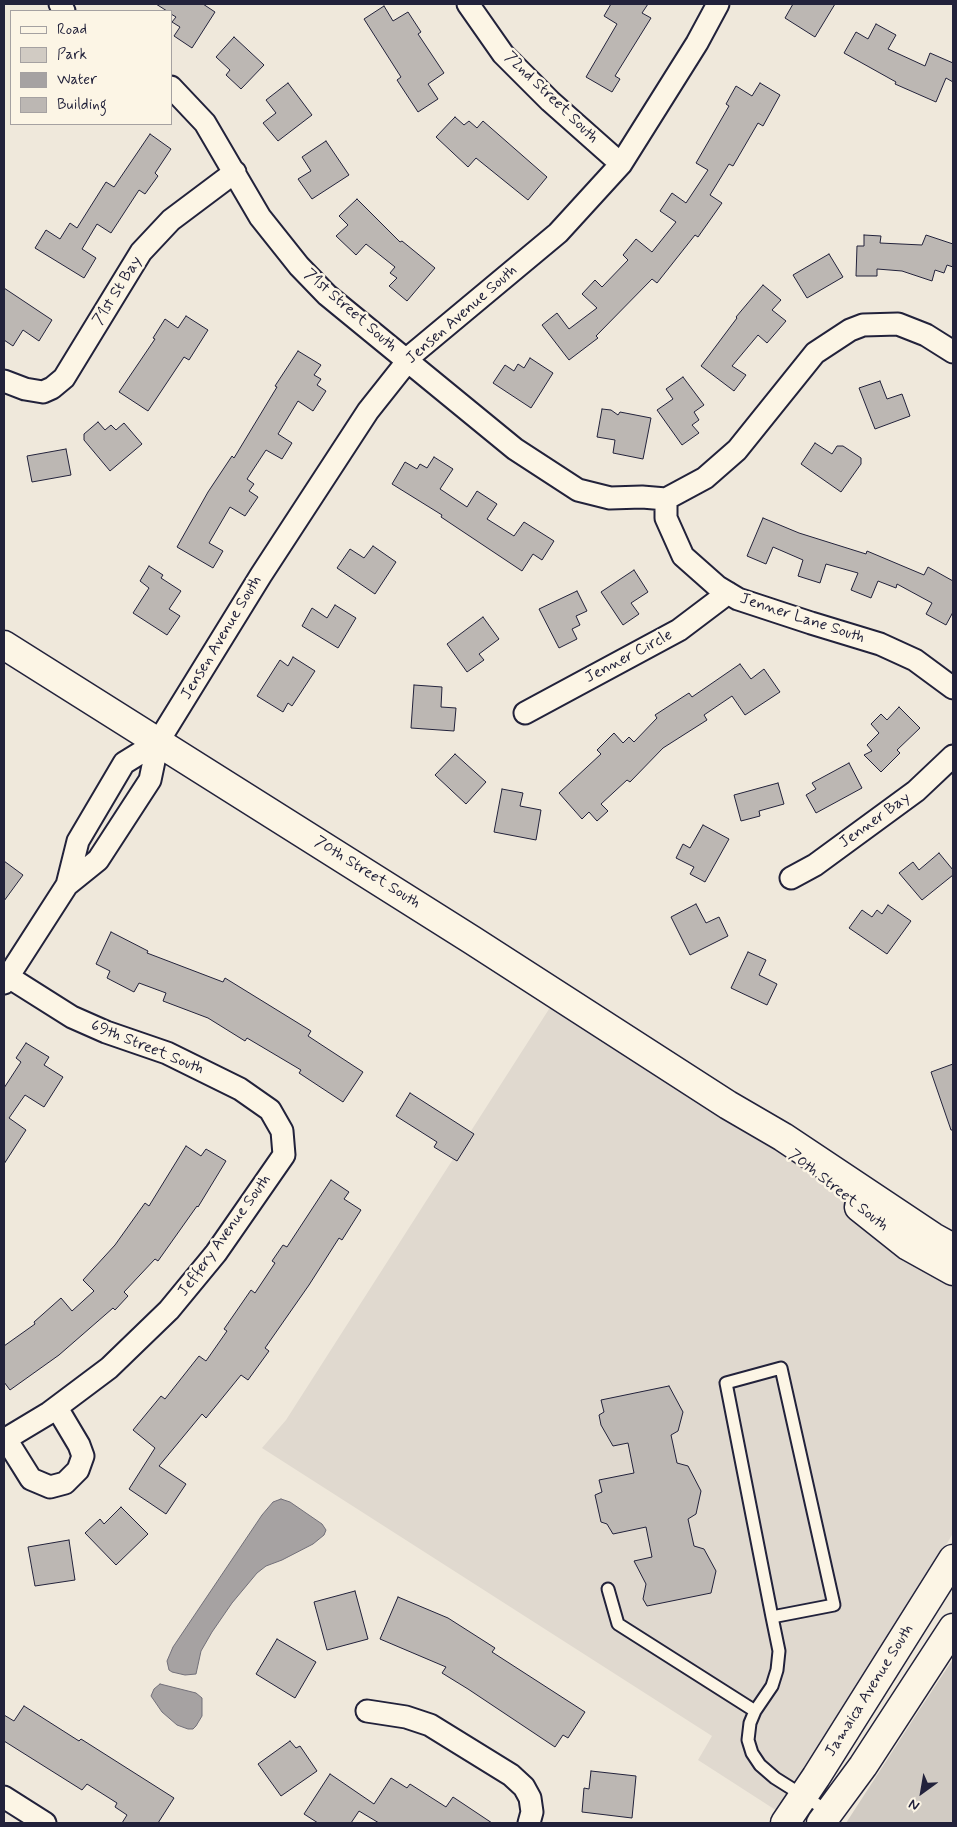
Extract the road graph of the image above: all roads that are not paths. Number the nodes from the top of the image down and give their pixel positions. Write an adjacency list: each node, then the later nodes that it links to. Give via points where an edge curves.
1 (468, 4): 4 (street, 72nd Street South, via 503,54 550,102)
2 (718, 4): 4 (street, Jensen Avenue South)
3 (172, 88): 5 (street, 71st Street South, via 205,123)
4 (621, 164): 7 (street, Jensen Avenue South, via 558,233)
5 (235, 172): 7 (street, 71st Street South, via 260,218 299,266 327,295); 8 (street, 71st St Bay, via 171,220 141,252 64,378 43,392)
6 (953, 352): 9 (street, via 926,335 898,324 863,324 850,330 815,353 737,450 705,478)
7 (408, 360): 9 (street, 71st Street South, via 515,449 578,490 610,498); 14 (street, Jensen Avenue South, via 368,411 260,575)
8 (4, 381)
9 (666, 499): 10 (street, Jenner Lane South, via 666,518 683,556)
10 (728, 593): 12 (street, Jenner Lane South, via 811,624 880,644 915,660); 13 (street, Jenner Circle, via 679,630)
11 (4, 645): 14 (main road, 70th Street South)
12 (953, 688)
13 (525, 713)
14 (158, 742): 17 (street, Jensen Avenue South, via 150,780 98,860); 17 (street, Jensen Avenue South, via 124,763 78,841); 19 (main road, 70th Street South)
15 (953, 756): 16 (street, Jenner Bay, via 916,791)
16 (791, 878)
17 (66, 885): 18 (street, Jensen Avenue South)
18 (5, 978): 20 (street, 69th Street South, via 72,1017 167,1053 240,1090 270,1110)
19 (728, 1105): 21 (main road, 70th Street South, via 783,1136 933,1238); 22 (main road, 70th Street South, via 908,1246)
20 (282, 1131): 23 (street, Jeffery Avenue South, via 284,1155 216,1253 163,1316 109,1368)
21 (953, 1248)
22 (953, 1271)
23 (56, 1408): 24 (street, Jeffery Avenue South); 24 (street, via 83,1456 78,1470 65,1483 50,1487 31,1479)
24 (5, 1440)
25 (953, 1559): 31 (main road, Jamaica Avenue South)
26 (608, 1590): 30 (lane, via 618,1624)
27 (772, 1617): 27 (lane, via 726,1382 781,1368 834,1605); 30 (lane, via 779,1652 777,1670 772,1686)
28 (953, 1628): 33 (main road, Jamaica Avenue South)
29 (368, 1711): 35 (street, via 406,1717 430,1725 510,1775 524,1787 530,1798 532,1812)
30 (755, 1711): 31 (lane, via 748,1734 755,1759)
31 (803, 1796): 33 (lane); 36 (main road, Jamaica Avenue South)
32 (4, 1797): 34 (street)
33 (825, 1818)
34 (45, 1823)
35 (529, 1823)
36 (784, 1823)

